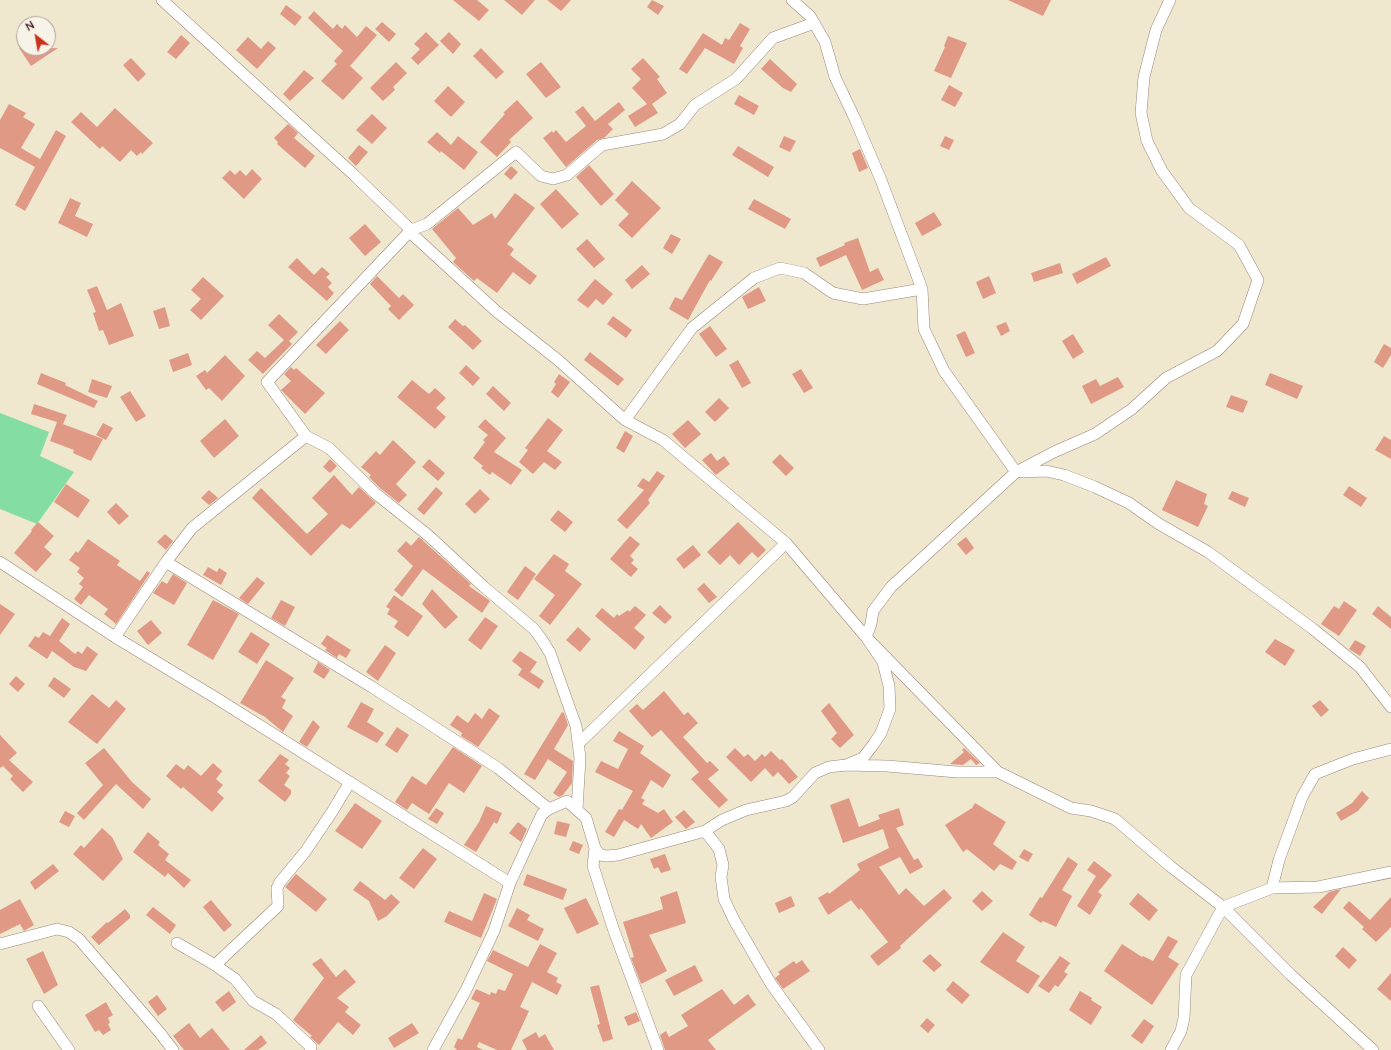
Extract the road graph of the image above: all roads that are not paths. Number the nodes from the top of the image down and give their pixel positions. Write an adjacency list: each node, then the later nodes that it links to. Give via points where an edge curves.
1 (162, 0): 5 (street, via 353,174)
2 (792, 0): 4 (street)
3 (1170, 0): 9 (street, via 1156,30 1144,77 1141,113 1147,140 1162,171 1189,208 1239,245 1258,280 1243,324 1217,351 1166,378 1132,409 1095,434)
4 (814, 23): 5 (street, via 773,38 736,79 695,105 680,124 663,134 602,145 567,175 553,179 542,176 516,152 427,224); 6 (street, via 825,42 835,77 881,180)
5 (410, 230): 7 (street, via 496,311 558,360); 8 (street, via 267,382)
6 (922, 289): 7 (street, via 863,299 833,293 804,273 780,268 754,278 692,328); 9 (street, via 924,329 944,371)
7 (625, 420): 10 (street, via 663,440)
8 (306, 436): 12 (street, via 192,528); 16 (street, via 329,448 375,493 429,536 534,629 550,653 571,709)
9 (1016, 472): 14 (street, via 891,587 873,611); 15 (street, via 1046,470 1095,487 1129,503 1159,524 1208,552 1360,667)
10 (786, 543): 14 (street); 16 (street)
11 (0, 562): 13 (street)
12 (166, 562): 13 (street); 21 (street, via 372,687 498,768)
13 (115, 637): 20 (street)
14 (866, 637): 18 (street, via 883,662 889,686 890,709 881,733 873,745 862,758); 19 (street)
15 (1391, 707)
16 (579, 743): 22 (street)
17 (1391, 749): 27 (street, via 1353,759 1314,774 1302,797 1279,860)
18 (846, 765): 19 (street); 23 (street, via 829,767 815,773 786,801 746,810 722,820)
19 (998, 772): 28 (street, via 1071,808 1114,819)
20 (350, 782): 26 (street); 31 (street, via 305,852 280,882 277,888 278,906)
21 (549, 808): 22 (street, via 567,801); 26 (street, via 542,814 533,831)
22 (577, 810): 24 (street, via 586,818)
23 (705, 832): 24 (street, via 618,855 600,855); 38 (street, via 719,849 723,866 721,877 724,899 734,920 771,984)
24 (595, 848): 37 (street, via 593,866)
25 (1391, 872): 27 (street, via 1318,887)
26 (510, 884): 36 (street, via 494,931)
27 (1272, 888): 28 (street)
28 (1223, 907): 39 (street, via 1186,975 1184,1018 1181,1031); 40 (street, via 1291,975)
29 (177, 943): 31 (street)
30 (0, 944): 35 (street, via 58,929 69,932 79,939)
31 (215, 965): 33 (street, via 234,979 253,1001 276,1014)
32 (38, 1006): 34 (street)
33 (312, 1049)
34 (69, 1050)
35 (173, 1050)
36 (433, 1050)
37 (658, 1050)
38 (819, 1050)
39 (1171, 1050)
40 (1373, 1050)

